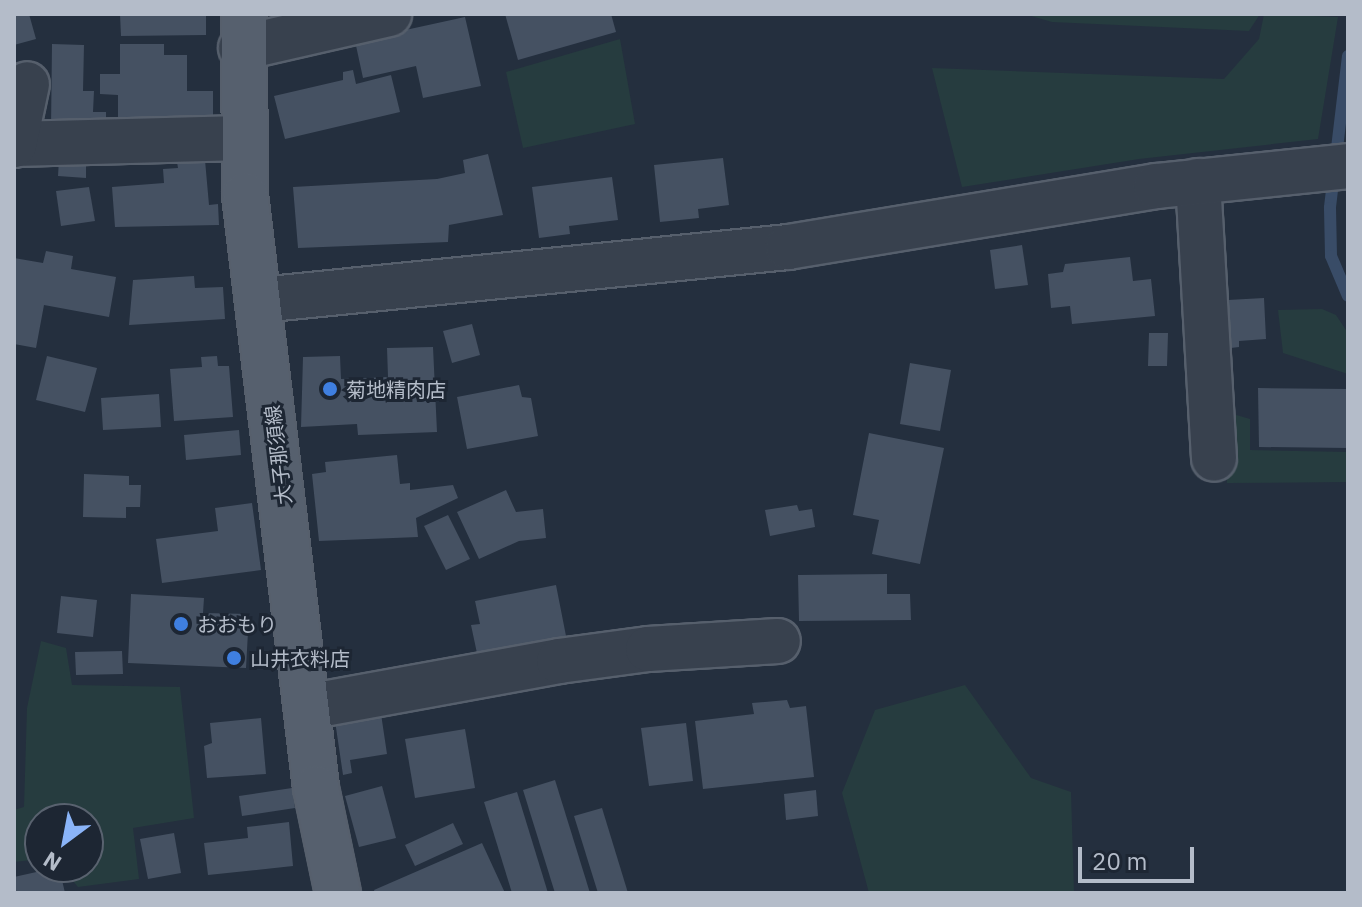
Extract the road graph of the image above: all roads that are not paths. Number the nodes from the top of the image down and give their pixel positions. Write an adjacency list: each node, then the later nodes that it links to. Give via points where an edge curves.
1 (389, 14): 2 (street)
2 (243, 31): 4 (main road, 大子那須線)
3 (27, 84): 5 (street)
4 (243, 138): 5 (street); 8 (main road, 大子那須線)
5 (14, 144)
6 (1348, 166): 7 (street)
7 (1198, 181): 8 (street, via 788,247); 9 (street)
8 (260, 300): 11 (main road, 大子那須線)
9 (1214, 459)
10 (778, 641): 11 (street, via 588,657)
11 (307, 707): 12 (main road, 大子那須線, via 316,788)
12 (338, 893)

